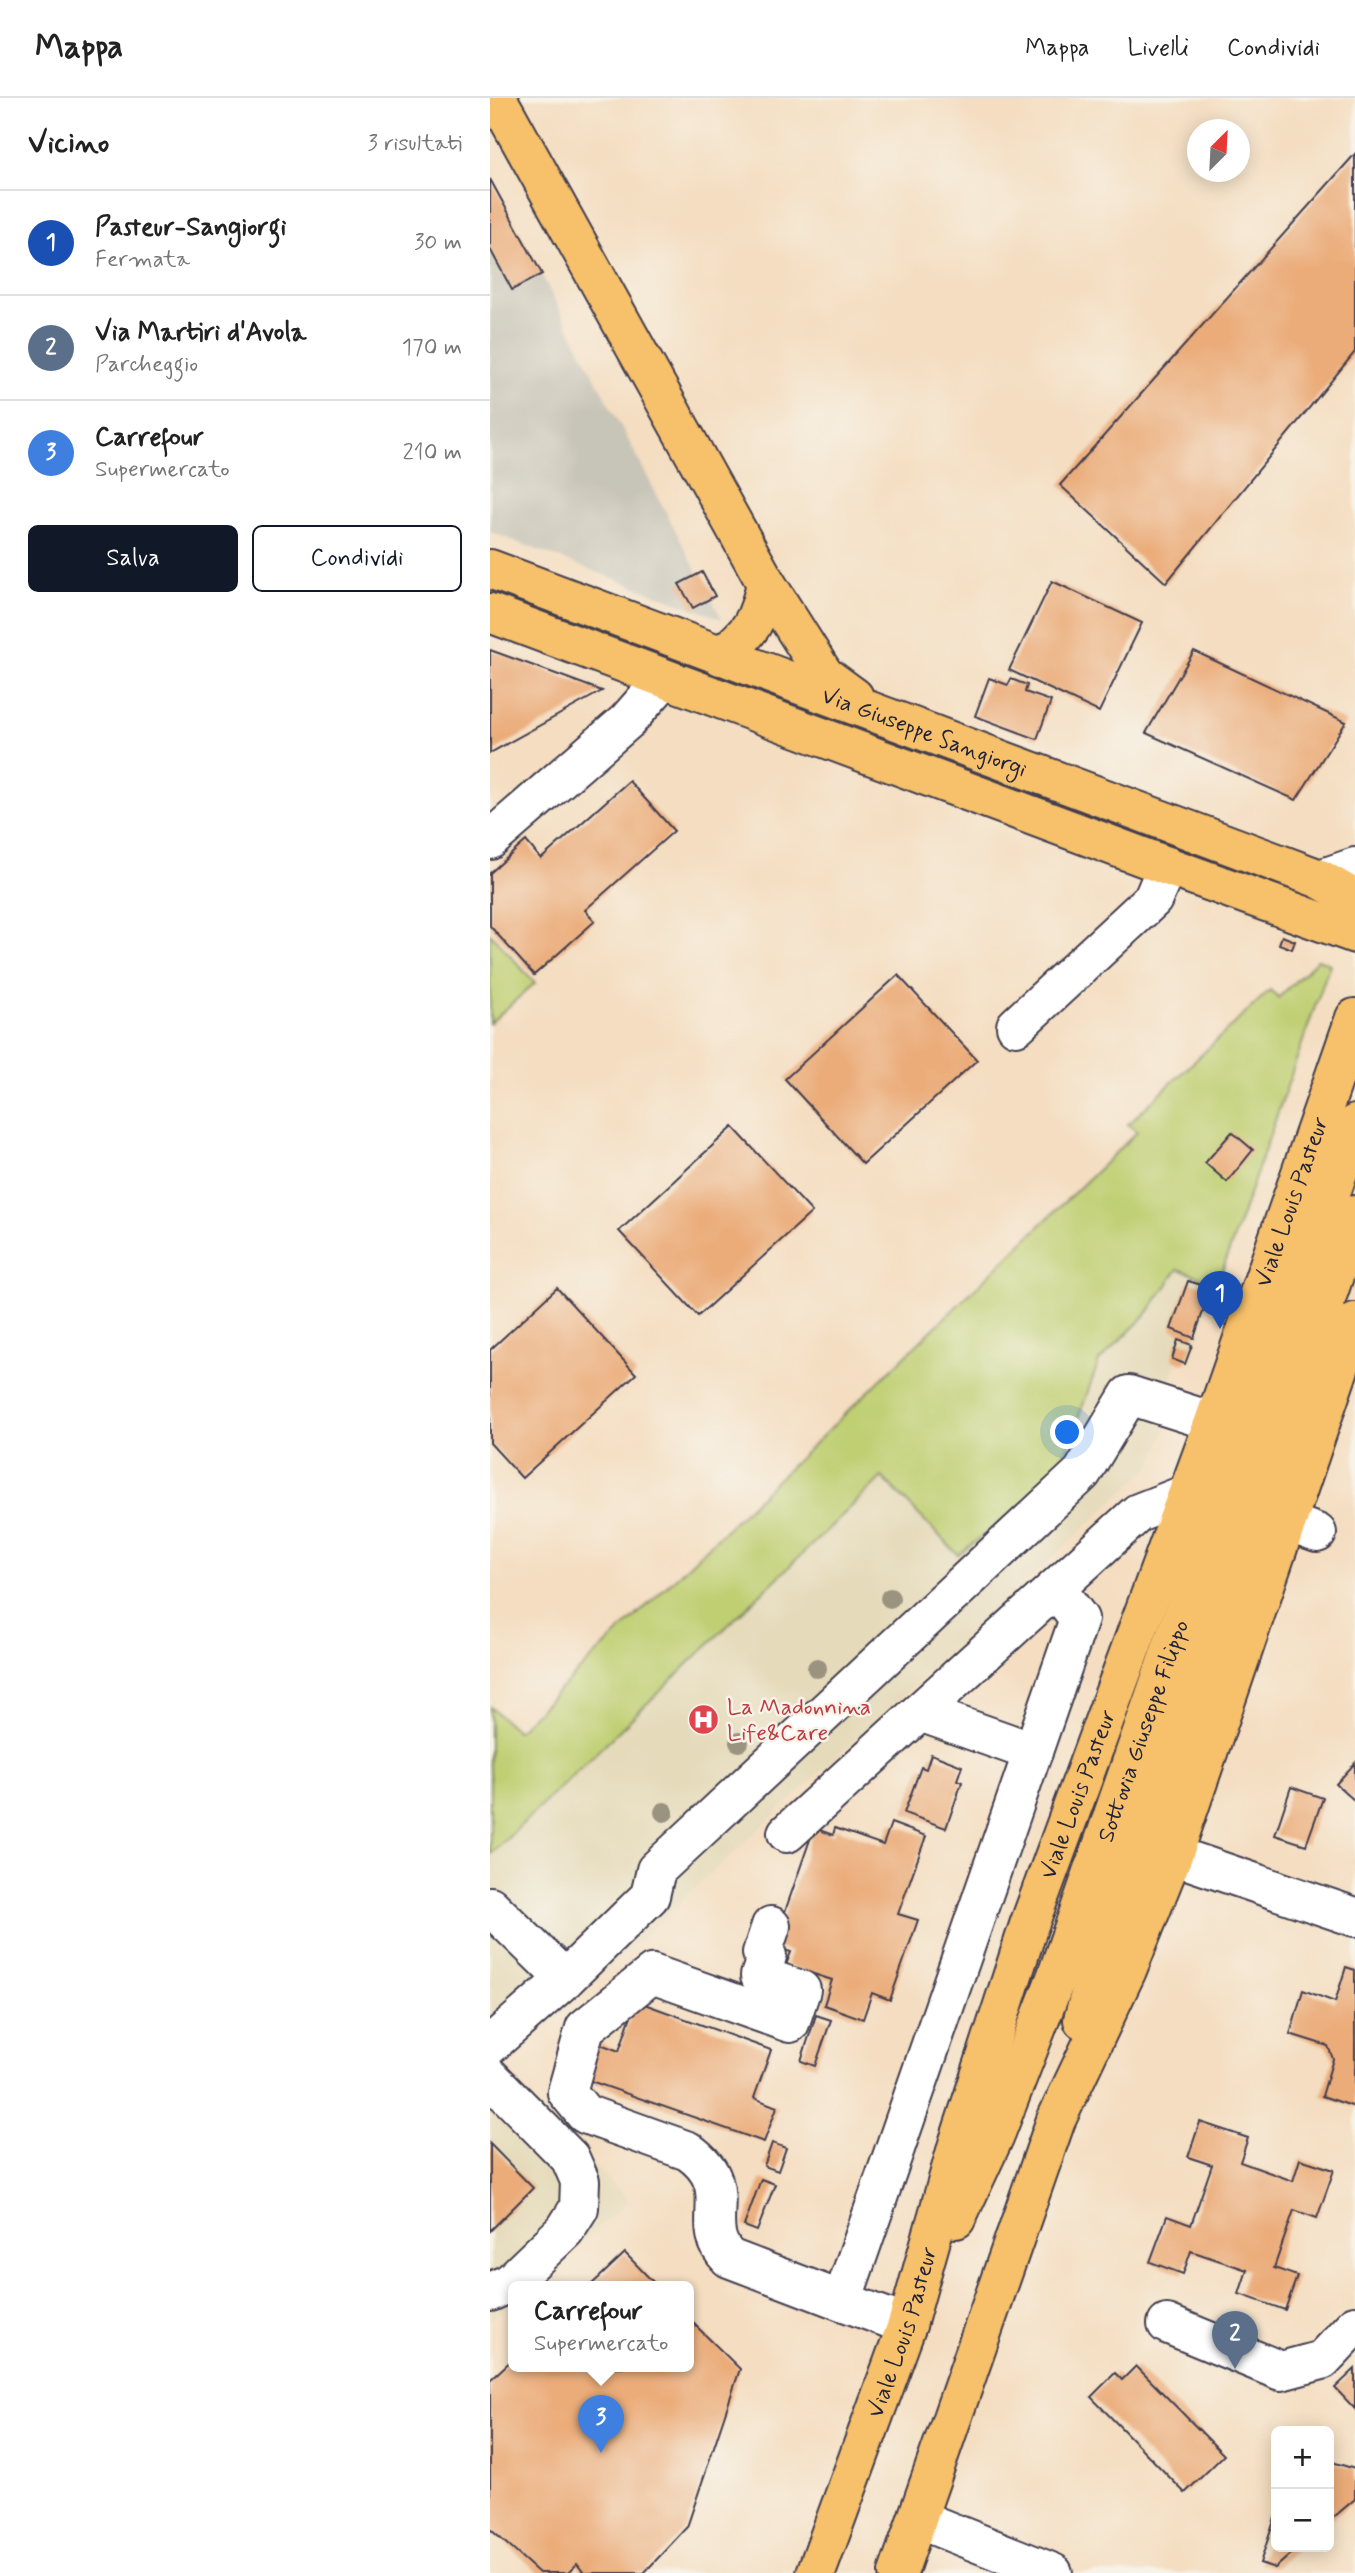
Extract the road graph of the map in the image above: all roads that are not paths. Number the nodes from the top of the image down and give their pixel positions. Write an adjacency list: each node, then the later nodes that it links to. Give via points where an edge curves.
1 (497, 98): 3 (main road)
2 (490, 569): 5 (main road, Via Giuseppe Sangiorgi)
3 (766, 583): 5 (main road, via 752,626); 7 (main road, via 824,675)
4 (490, 613): 6 (main road, Via Giuseppe Sangiorgi)
5 (720, 656): 7 (main road, Via Giuseppe Sangiorgi)
6 (664, 679): 8 (street, via 627,721); 9 (main road, Via Giuseppe Sangiorgi)
7 (878, 714): 11 (main road, Via Giuseppe Sangiorgi)
8 (490, 840)
9 (1167, 866): 13 (main road, Via Giuseppe Sangiorgi); 15 (street, via 1153,899)
10 (1355, 867): 11 (street)
11 (1320, 879): 12 (main road, Via Giuseppe Sangiorgi)
12 (1355, 899)
13 (1355, 934)
14 (1355, 1018): 19 (main road, Viale Louis Pasteur)
15 (1016, 1026)
16 (1355, 1125): 38 (main road, Sottovia Giuseppe Filippo, via 1056,1978 995,2136)
17 (1355, 1215): 32 (main road, Sottovia Giuseppe Filippo, via 1108,1929)
18 (1355, 1322): 25 (main road, via 1302,1527)
19 (1214, 1422): 20 (main road, Viale Louis Pasteur); 29 (street, via 1129,1395 1082,1473 656,1870 650,1896)
20 (1189, 1493): 21 (street, via 1138,1513); 38 (main road, Viale Louis Pasteur, via 1029,1925 958,2144)
21 (1056, 1588): 22 (street); 23 (street, via 1079,1619)
22 (920, 1712): 23 (street); 24 (street)
23 (1033, 1752): 36 (street)
24 (787, 1833)
25 (1173, 1855): 27 (street); 32 (main road, via 1127,1970)
26 (490, 1906): 29 (street)
27 (1355, 1917)
28 (771, 1926): 36 (street, via 760,1976 801,1990 790,2023 652,1974 585,2028 567,2092 585,2113 688,2151 709,2169 715,2182 717,2242 729,2258)
29 (565, 1979): 30 (street)
30 (490, 2045)
31 (490, 2077): 33 (street, via 570,2158 580,2181 579,2208 565,2230)
32 (1056, 2120): 40 (main road)
33 (512, 2281)
34 (508, 2284): 35 (street)
35 (490, 2292)
36 (842, 2301): 38 (street)
37 (1167, 2324): 39 (street, via 1281,2371 1322,2360)
38 (907, 2325): 41 (main road, Viale Louis Pasteur)
39 (1355, 2325)
40 (918, 2519): 42 (main road); 43 (street)
41 (816, 2573)
42 (898, 2573)
43 (1053, 2573)

